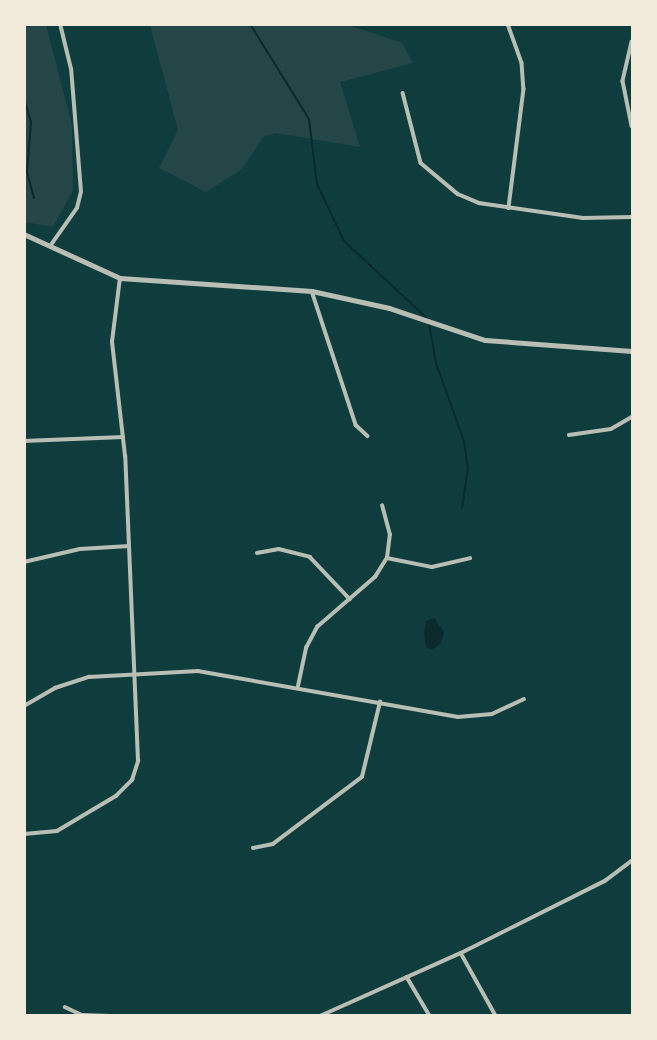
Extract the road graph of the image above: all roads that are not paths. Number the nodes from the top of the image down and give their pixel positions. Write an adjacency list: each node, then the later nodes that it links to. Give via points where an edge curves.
1 (60, 24): 9 (street, via 71,69 81,192 77,208)
2 (508, 24): 6 (street, via 519,54 524,89)
3 (632, 42): 5 (street, via 623,81)
4 (403, 93): 6 (street, via 421,163 458,194)
5 (632, 126)
6 (509, 208): 7 (street, via 583,218)
7 (632, 217)
8 (24, 234): 9 (street)
9 (51, 245): 10 (street)
10 (120, 278): 11 (street); 16 (street, via 112,342)
11 (312, 290): 12 (street, via 378,304 485,340); 15 (street, via 356,425)
12 (632, 351)
13 (632, 417): 14 (street, via 611,429)
14 (569, 435)
15 (368, 436)
16 (123, 437): 17 (street); 19 (street)
17 (24, 441)
18 (382, 506): 21 (street, via 390,535)
19 (129, 546): 23 (street, via 80,549); 25 (street)
20 (257, 553): 24 (street, via 279,549 310,557)
21 (387, 558): 22 (street, via 432,567); 24 (street, via 375,577)
22 (470, 558)
23 (24, 562)
24 (350, 599): 26 (street, via 310,636)
25 (135, 675): 26 (street, via 213,672); 29 (street, via 71,682); 30 (street, via 138,761 131,780 116,796 57,831)
26 (298, 686): 28 (street)
27 (524, 699): 28 (street, via 476,718)
28 (380, 702): 31 (street, via 362,777 273,844)
29 (24, 706)
30 (24, 834)
31 (253, 849)
32 (632, 860): 33 (street, via 605,881)
33 (461, 953): 34 (street); 39 (street)
34 (407, 976): 37 (street); 38 (street)
35 (65, 1007): 36 (street, via 82,1015)
36 (118, 1016)
37 (320, 1016)
38 (430, 1016)
39 (496, 1016)

